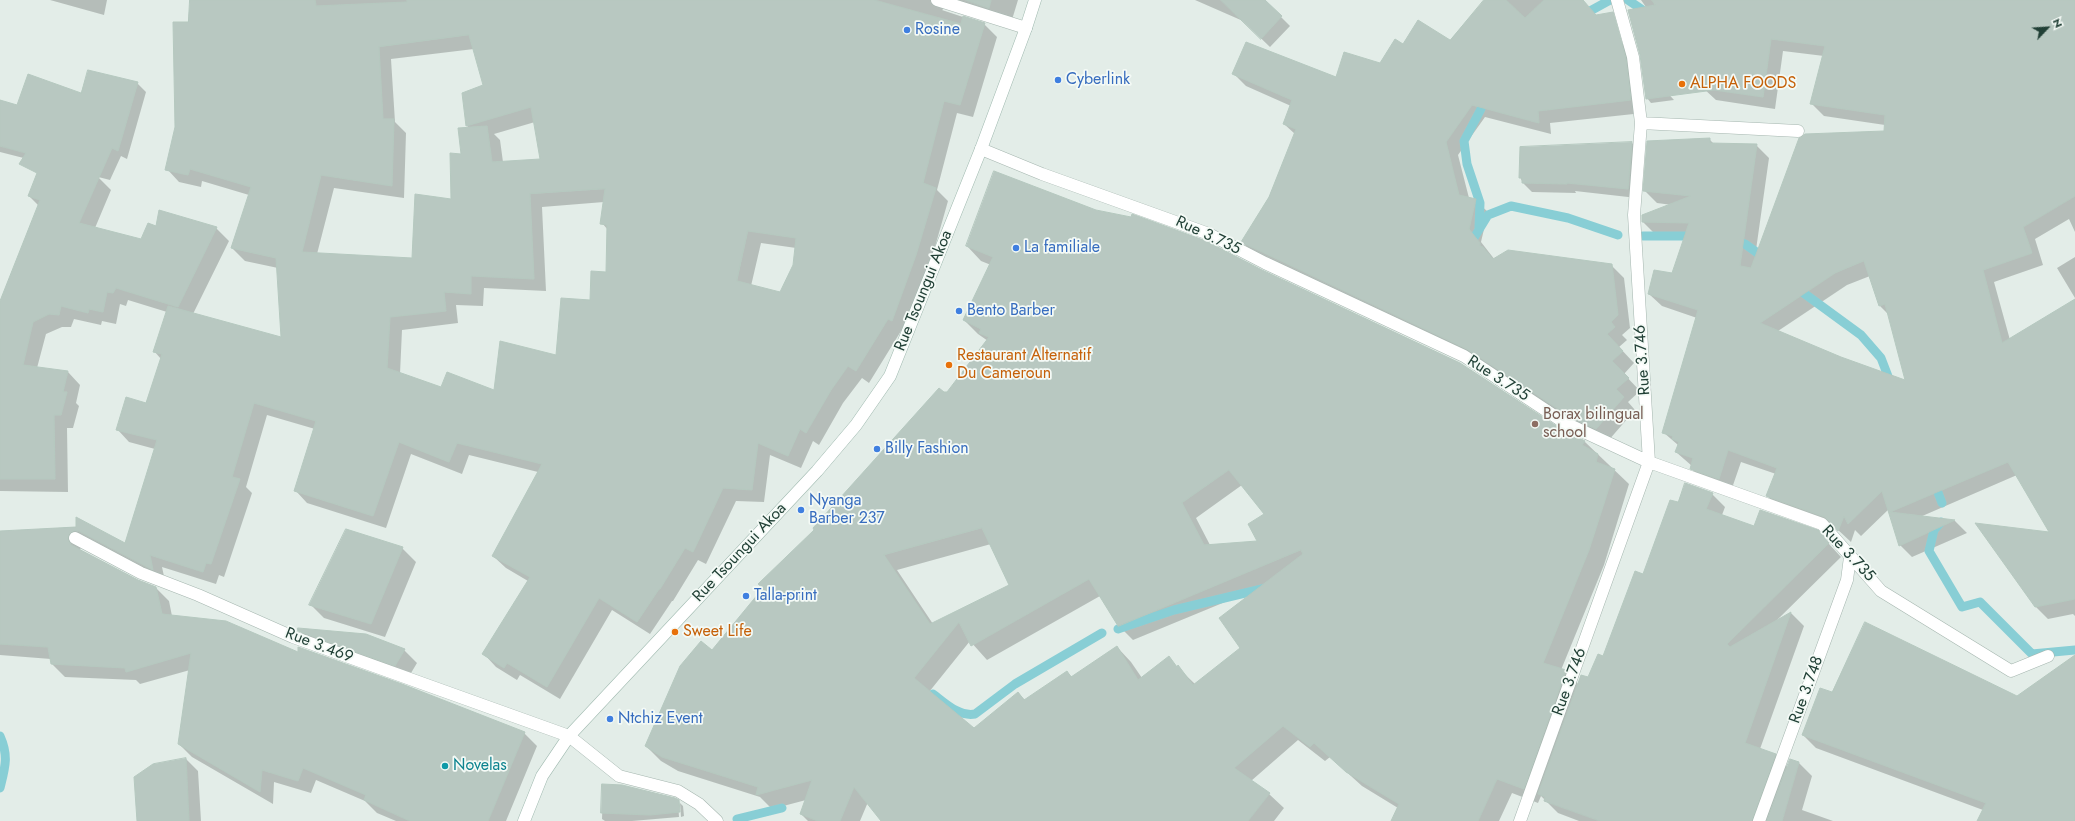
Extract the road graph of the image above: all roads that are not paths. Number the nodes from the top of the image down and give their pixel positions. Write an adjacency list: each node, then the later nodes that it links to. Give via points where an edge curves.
1 (937, 0): 4 (street)
2 (1035, 0): 4 (street, Rue Tsoungui Akoa)
3 (1618, 0): 5 (street, Rue 3.746, via 1633,57)
4 (1026, 28): 7 (street, Rue Tsoungui Akoa)
5 (1641, 123): 6 (street); 8 (street, Rue 3.746, via 1634,215)
6 (1798, 131)
7 (981, 149): 8 (street, Rue 3.735, via 1042,174 1209,234 1464,356 1565,423); 12 (street, Rue Tsoungui Akoa, via 890,376 856,425 817,471)
8 (1649, 462): 10 (street, Rue 3.735, via 1822,524); 15 (street, Rue 3.746)
9 (75, 538): 12 (street, Rue 3.469, via 141,573 293,637)
10 (1850, 557): 11 (street, Rue 3.735, via 1881,590 2011,671); 16 (street, Rue 3.748, via 1847,580)
11 (2048, 656)
12 (569, 736): 13 (street, Rue Tsoungui Akoa, via 542,776); 14 (street, Rue 3.469, via 619,776 678,791 699,804)
13 (524, 821)
14 (717, 821)
15 (1520, 821)
16 (1759, 821)

